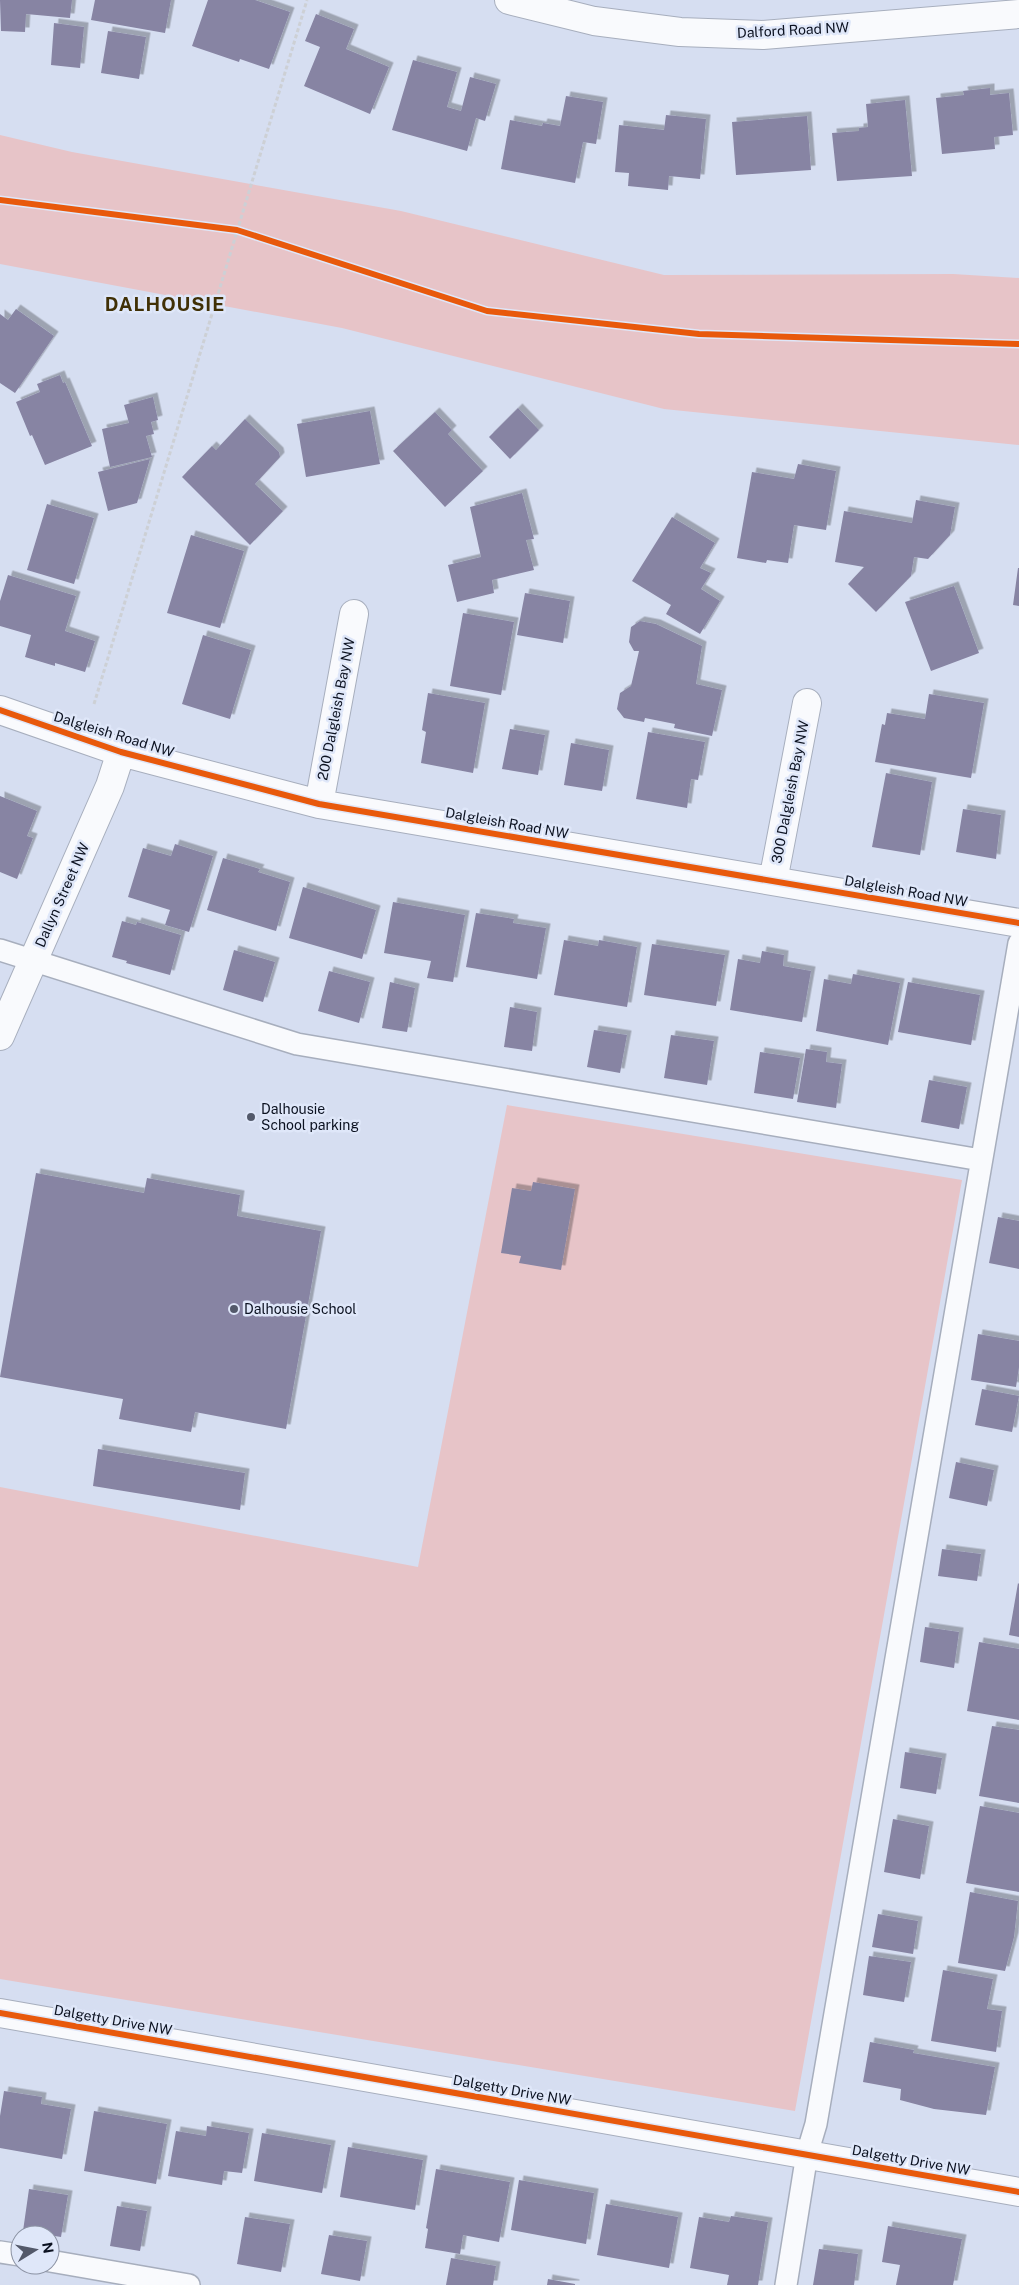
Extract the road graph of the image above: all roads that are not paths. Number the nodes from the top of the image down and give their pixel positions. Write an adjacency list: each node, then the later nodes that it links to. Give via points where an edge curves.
1 (509, 0): 2 (street, Dalford Road NW, via 594,21 680,32 763,35)
2 (912, 11): 3 (street, Dalford Road NW)
3 (1019, 14)
4 (354, 614): 8 (street, 200 Dalgleish Bay NW)
5 (806, 703): 9 (street, 300 Dalgleish Bay NW)
6 (0, 710): 7 (street, Dalgleish Road NW)
7 (121, 752): 8 (street, Dalgleish Road NW); 13 (street, Dallyn Street NW, via 110,786)
8 (319, 804): 9 (street, Dalgleish Road NW)
9 (773, 881): 10 (street, Dalgleish Road NW)
10 (1019, 923)
11 (1019, 943): 15 (lane)
12 (0, 950): 13 (lane)
13 (33, 960): 14 (street, Dallyn Street NW); 15 (lane, via 297,1044)
14 (0, 1036)
15 (981, 1160): 17 (lane, via 816,2124)
16 (0, 2013): 17 (street, Dalgetty Drive NW)
17 (807, 2154): 18 (street, Dalgetty Drive NW); 21 (lane)
18 (1019, 2192)
19 (60, 2263): 20 (lane)
20 (189, 2285)
21 (786, 2285)

